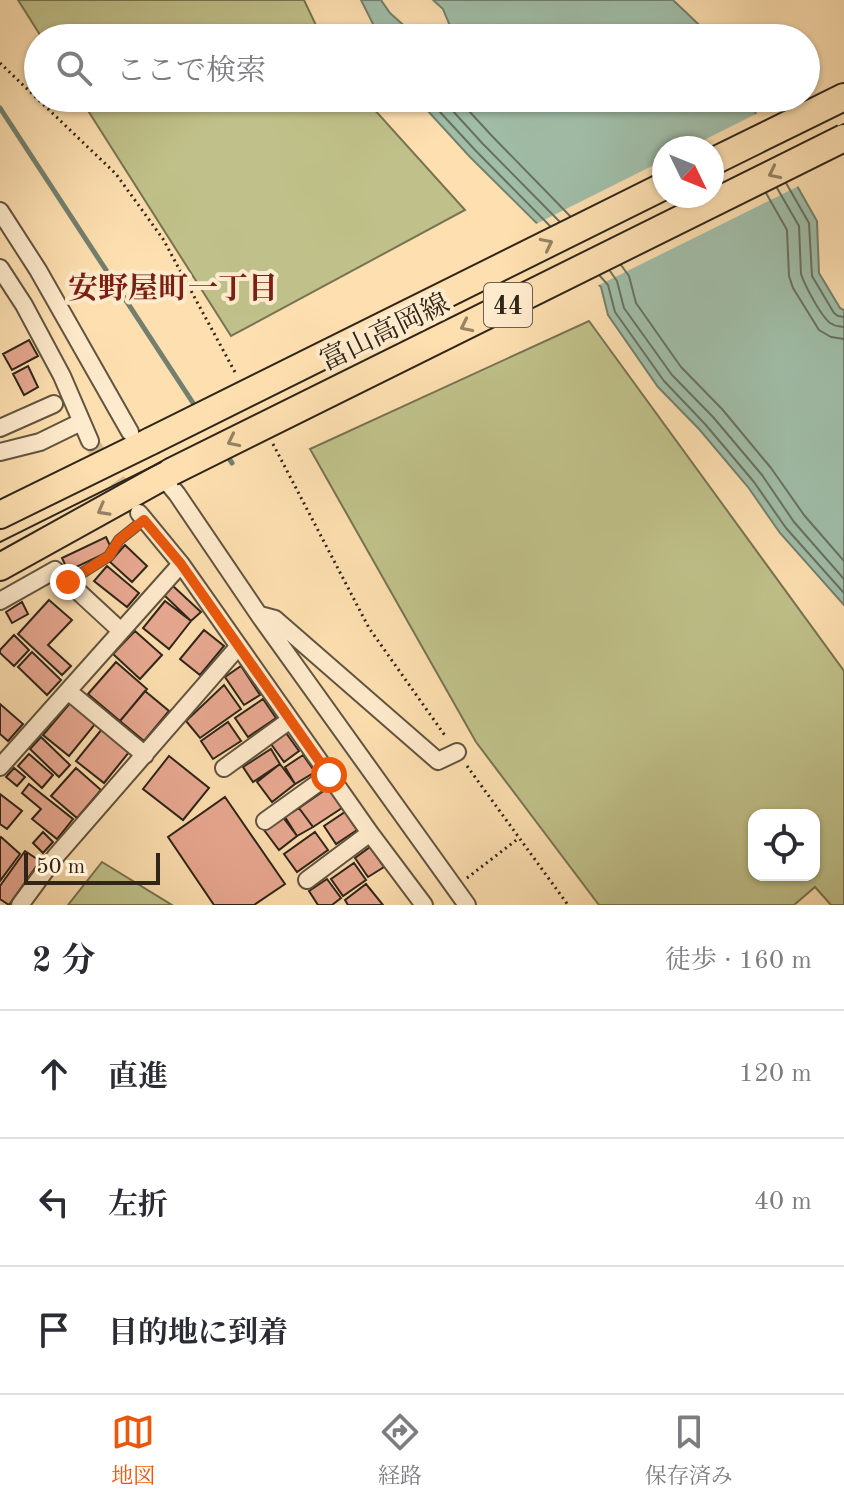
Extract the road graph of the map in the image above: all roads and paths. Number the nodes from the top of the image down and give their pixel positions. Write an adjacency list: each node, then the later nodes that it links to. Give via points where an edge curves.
1 (844, 97): 2 (main road)
2 (820, 109)
3 (814, 112): 5 (main road)
4 (844, 138): 15 (main road, 富山高岡線 / 44, one-way to 15, bridge)
5 (724, 156)
6 (652, 192): 12 (main road, 富山高岡線 / 44, one-way to 6, bridge)
7 (0, 211): 12 (street)
8 (0, 268): 10 (street, via 62,376)
9 (54, 404): 11 (street)
10 (81, 422): 13 (street); 14 (street, via 40,442)
11 (0, 428)
12 (140, 436): 16 (main road, 富山高岡線 / 44)
13 (90, 441)
14 (0, 452)
15 (167, 474): 19 (main road, 富山高岡線 / 44, one-way to 19); 22 (street)
16 (0, 515)
17 (142, 517): 18 (street); 20 (lane, via 109,556)
18 (181, 564): 23 (street); 24 (street)
19 (0, 567)
20 (68, 582): 21 (street, via 55,570); 23 (street)
21 (0, 601)
22 (259, 615): 27 (street, via 275,619 438,761); 36 (street)
23 (121, 631): 25 (street)
24 (238, 647): 26 (street); 28 (street)
25 (68, 691): 28 (street); 29 (street)
26 (290, 720): 30 (street); 31 (street)
27 (457, 752): 34 (path)
28 (145, 755): 38 (street)
29 (0, 767)
30 (224, 768)
31 (329, 775): 32 (street); 33 (street)
32 (265, 821)
33 (370, 833): 35 (street); 37 (street)
34 (519, 838): 36 (path); 40 (path)
35 (307, 880)
36 (454, 888): 39 (street)
37 (417, 901)
38 (20, 905)
39 (467, 905)
40 (568, 905)

